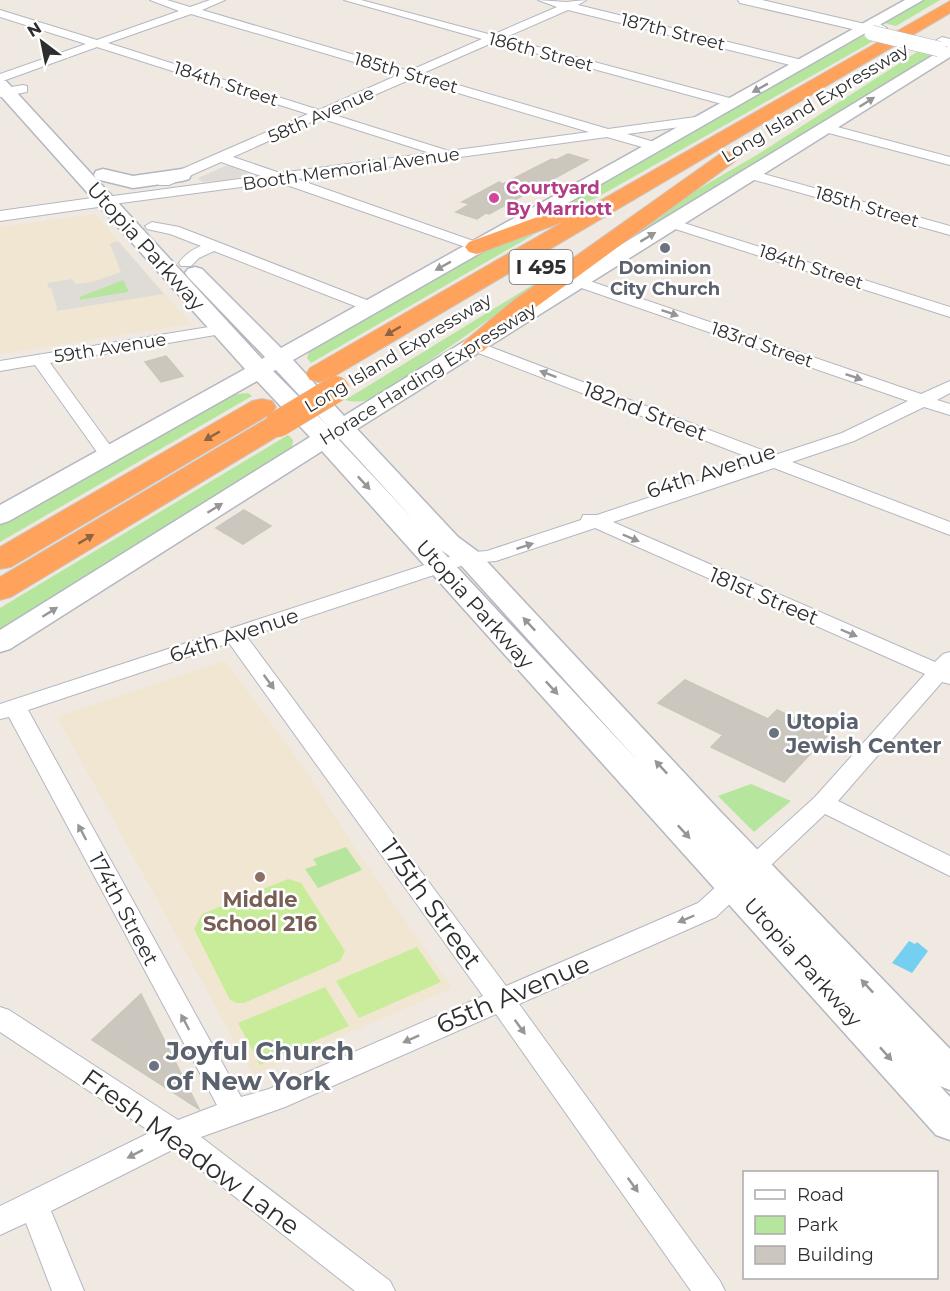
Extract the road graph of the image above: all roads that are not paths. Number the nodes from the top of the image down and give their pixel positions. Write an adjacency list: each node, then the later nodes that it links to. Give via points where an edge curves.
1 (155, 0): 10 (street, 185th Street)
2 (220, 0): 10 (street)
3 (349, 0): 14 (street, 186th Street)
4 (543, 0): 8 (street, 187th Street)
5 (581, 0): 8 (street, 58th Avenue)
6 (745, 0): 13 (street)
7 (916, 0): 13 (main road)
8 (568, 6): 14 (street, 58th Avenue); 17 (street, 187th Street)
9 (950, 6): 25 (highway, Long Island Expressway / I 495)
10 (191, 10): 15 (street); 18 (street, 185th Street)
11 (0, 13): 15 (street, 184th Street)
12 (950, 22): 26 (highway, Long Island Expressway / I 495)
13 (872, 30): 16 (street, bridge); 17 (main road)
14 (494, 39): 18 (street, 58th Avenue); 20 (street, 186th Street)
15 (99, 44): 19 (street); 21 (street, 184th Street)
16 (946, 48): 23 (main road, Horace Harding Expressway, one-way to 16)
17 (802, 64): 20 (main road, one-way to 20)
18 (412, 75): 21 (street, 58th Avenue); 24 (street, 185th Street)
19 (5, 83): 32 (main road, Utopia Parkway); 35 (main road, Utopia Parkway)
20 (733, 103): 22 (main road)
21 (323, 114): 28 (street, 184th Street); 29 (street, 58th Avenue)
22 (703, 120): 24 (street, Booth Memorial Avenue); 27 (main road)
23 (826, 128): 30 (street); 31 (main road, Horace Harding Expressway)
24 (606, 132): 27 (street, 185th Street); 28 (street, Booth Memorial Avenue)
25 (715, 143): 41 (highway, via 585,206); 52 (highway, Long Island Expressway / I 495, one-way to 52)
26 (746, 144): 47 (highway, via 523,305); 52 (highway, Long Island Expressway / I 495)
27 (656, 147): 41 (main road)
28 (451, 155): 34 (street, Booth Memorial Avenue)
29 (223, 158): 33 (street, 58th Avenue); 34 (street)
30 (950, 161)
31 (749, 174): 37 (main road, Horace Harding Expressway); 39 (street, 185th Street)
32 (103, 175): 33 (main road, via 134,182); 35 (main road, Utopia Parkway)
33 (182, 175): 35 (street, 58th Avenue)
34 (282, 178): 35 (street, Booth Memorial Avenue); 41 (street)
35 (115, 200): 36 (street, Booth Memorial Avenue); 38 (main road, Utopia Parkway); 46 (main road, Utopia Parkway)
36 (0, 216)
37 (671, 223): 43 (main road, Horace Harding Expressway, one-way to 37); 45 (street, 184th Street)
38 (152, 226): 40 (street); 42 (main road, Utopia Parkway)
39 (950, 231)
40 (212, 246): 42 (street); 44 (street)
41 (477, 247): 44 (main road, one-way to 44)
42 (186, 263): 49 (main road, Utopia Parkway)
43 (575, 281): 47 (main road, Horace Harding Expressway); 54 (street, 183rd Street, one-way to 54)
44 (371, 307): 49 (main road)
45 (950, 312)
46 (221, 330): 48 (street, 59th Avenue); 49 (main road, Utopia Parkway)
47 (474, 346): 57 (main road, Horace Harding Expressway); 59 (street, 182nd Street, one-way to 47)
48 (40, 360): 50 (street, 59th Avenue); 58 (street)
49 (269, 365): 57 (main road, Utopia Parkway); 58 (main road)
50 (0, 366)
51 (950, 370): 54 (street, 64th Avenue)
52 (328, 381): 56 (highway, Long Island Expressway / I 495, bridge)
53 (950, 386): 54 (street, 64th Avenue)
54 (917, 398): 55 (street, 183rd Street); 59 (street, 64th Avenue, via 848,437)
55 (950, 410)
56 (270, 416): 63 (highway, Long Island Expressway / I 495, one-way to 63); 65 (highway, Long Island Expressway / I 495, one-way to 56)
57 (334, 434): 64 (main road, Utopia Parkway); 67 (main road, Horace Harding Expressway, one-way to 57)
58 (108, 455): 60 (main road)
59 (769, 458): 61 (street, 64th Avenue); 62 (street, 182nd Street)
60 (0, 516)
61 (587, 518): 64 (street, 64th Avenue, via 489,557); 68 (street, 181st Street, one-way to 68)
62 (950, 529)
63 (0, 560)
64 (454, 562): 66 (street, 64th Avenue); 72 (main road, Utopia Parkway)
65 (0, 590)
66 (234, 635): 69 (street, 64th Avenue); 73 (street, 175th Street, one-way to 73)
67 (0, 643)
68 (946, 669): 70 (street, 65th Avenue)
69 (8, 710): 76 (street, 174th Street, one-way to 69)
70 (823, 803): 71 (street); 72 (street, 65th Avenue)
71 (950, 867)
72 (744, 876): 73 (street, 65th Avenue, one-way to 73, via 707,910); 75 (main road, Utopia Parkway, one-way to 72); 77 (main road, Utopia Parkway, one-way to 77)
73 (501, 1000): 76 (street, 65th Avenue, one-way to 76, via 275,1099); 83 (street, 175th Street, one-way to 83)
74 (0, 1018): 78 (street, Fresh Meadow Lane)
75 (950, 1074)
76 (234, 1110): 78 (street, 65th Avenue)
77 (950, 1123)
78 (176, 1134): 79 (street, 65th Avenue, one-way to 79); 82 (street, Fresh Meadow Lane)
79 (34, 1206): 80 (street, 65th Avenue); 81 (street)
80 (0, 1221)
81 (68, 1291)
82 (379, 1291)
83 (709, 1291)

